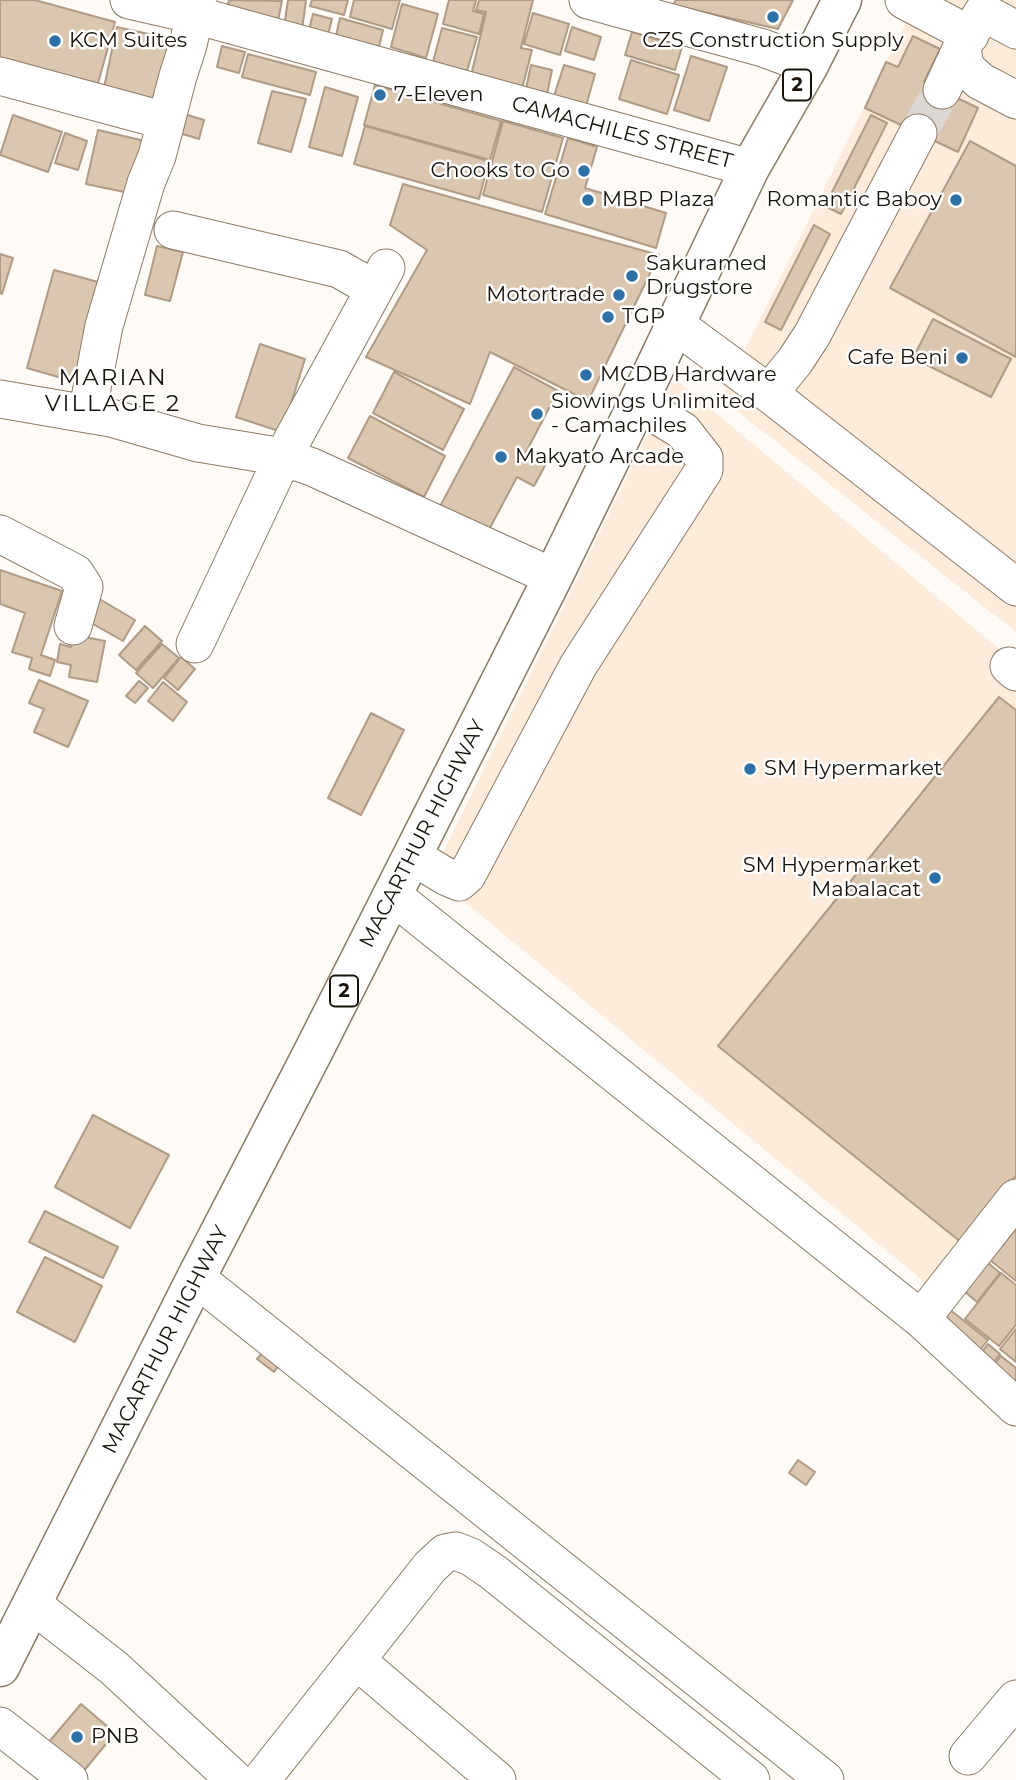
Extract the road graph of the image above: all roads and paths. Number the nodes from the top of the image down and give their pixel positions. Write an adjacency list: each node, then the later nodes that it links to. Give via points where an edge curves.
1 (129, 0): 5 (street, CAMACHILES STREET)
2 (588, 0): 8 (street)
3 (842, 0): 8 (highway, MACARTHUR HIGHWAY / 2)
4 (904, 0): 7 (street)
5 (197, 8): 12 (street); 14 (street, CAMACHILES STREET)
6 (1016, 30): 7 (street, via 983,12)
7 (966, 41): 10 (street); 11 (street, via 965,67 980,81)
8 (809, 65): 14 (highway, MACARTHUR HIGHWAY / 2)
9 (0, 76): 12 (street)
10 (942, 90)
11 (1016, 100)
12 (166, 121): 20 (street, via 104,326)
13 (918, 133): 17 (street, via 812,335)
14 (750, 168): 16 (highway, MACARTHUR HIGHWAY / 2)
15 (173, 230): 21 (street, via 380,278)
16 (676, 325): 17 (street); 19 (highway, MACARTHUR HIGHWAY / 2)
17 (771, 395): 24 (street)
18 (0, 399): 20 (street)
19 (637, 405): 23 (highway, MACARTHUR HIGHWAY / 2); 27 (street, via 683,430 705,457 704,470 578,666 467,875 458,881)
20 (87, 414): 21 (street, via 198,443)
21 (283, 457): 23 (street); 26 (street)
22 (0, 534): 25 (street, via 75,573 84,587)
23 (552, 577): 27 (highway, MACARTHUR HIGHWAY / 2)
24 (1016, 587)
25 (74, 626)
26 (195, 644)
27 (412, 856): 28 (highway, MACARTHUR HIGHWAY / 2)
28 (393, 895): 30 (highway, MACARTHUR HIGHWAY / 2); 31 (street)
29 (1016, 1198): 31 (street)
30 (196, 1278): 33 (highway, MACARTHUR HIGHWAY / 2); 44 (street)
31 (921, 1319): 32 (street)
32 (1016, 1407)
33 (32, 1604): 34 (highway, MACARTHUR HIGHWAY / 2); 40 (street, via 114,1668)
34 (2, 1657)
35 (356, 1660): 41 (street); 42 (street); 43 (street, via 430,1567 445,1553 456,1550 494,1572)
36 (1016, 1699): 38 (street)
37 (0, 1726): 39 (street)
38 (968, 1756)
39 (69, 1780)
40 (235, 1780)
41 (261, 1780)
42 (497, 1780)
43 (751, 1780)
44 (825, 1780)

